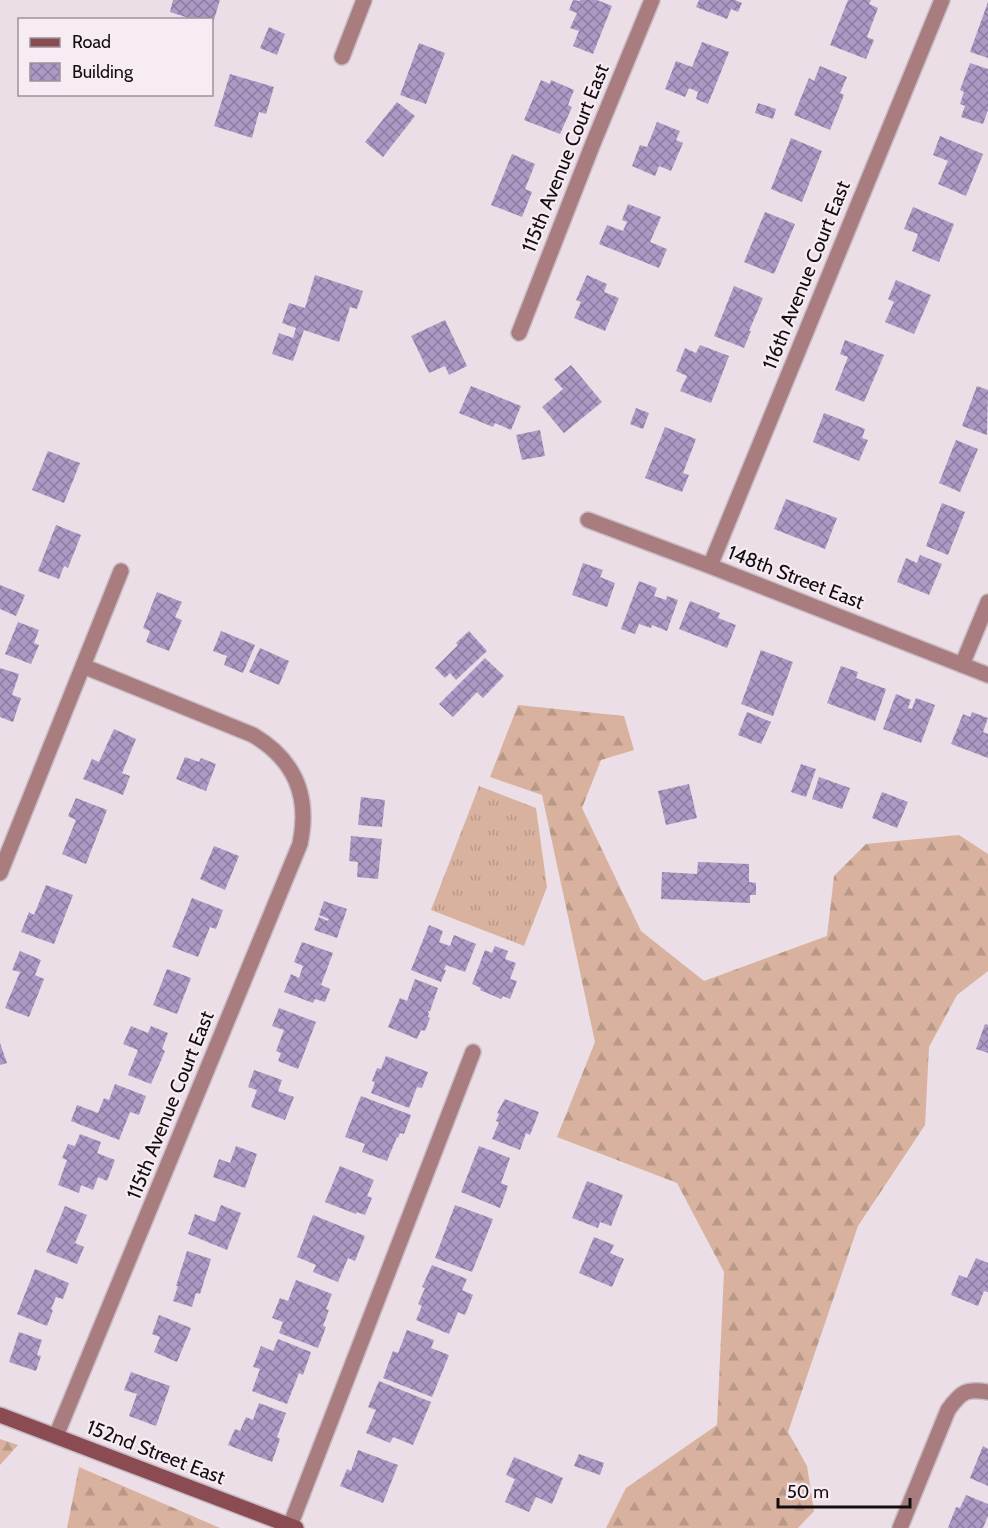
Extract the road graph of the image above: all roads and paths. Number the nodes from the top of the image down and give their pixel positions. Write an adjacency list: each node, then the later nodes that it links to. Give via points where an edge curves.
1 (364, 0): 4 (street)
2 (652, 0): 5 (street, 115th Avenue Court East)
3 (942, 0): 7 (street, 116th Avenue Court East)
4 (342, 57)
5 (519, 333)
6 (588, 520): 7 (street, 148th Street East)
7 (710, 566): 10 (street, 148th Street East)
8 (122, 571): 11 (street)
9 (988, 602): 10 (street)
10 (963, 665): 12 (street, 148th Street East)
11 (83, 666): 13 (street); 17 (street, 115th Avenue Court East, via 266,743 287,764 298,786 304,814 300,844)
12 (988, 675)
13 (0, 873)
14 (473, 1052): 18 (street)
15 (988, 1392): 19 (street, via 966,1391 948,1410)
16 (0, 1415): 17 (main road, 152nd Street East)
17 (56, 1436): 18 (main road, 152nd Street East)
18 (293, 1527)
19 (900, 1528)

